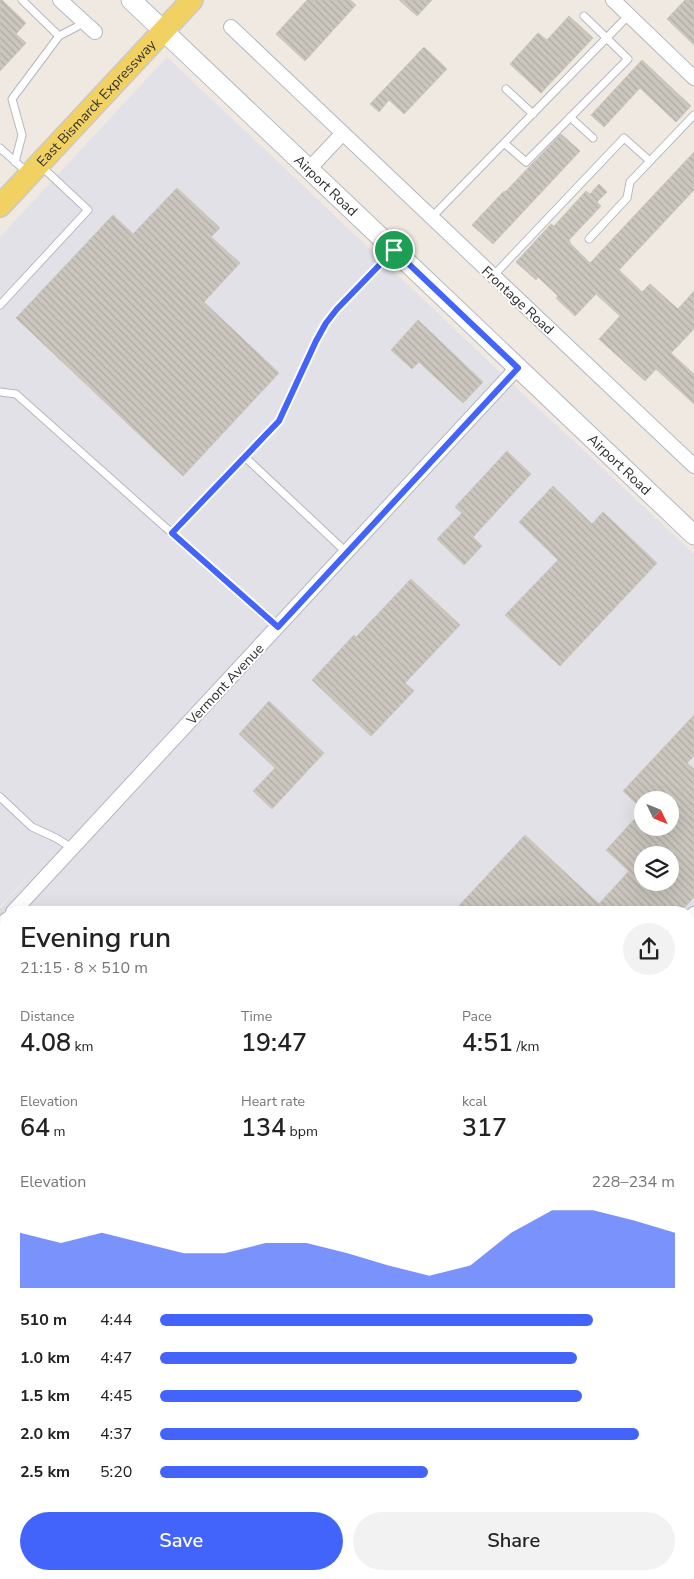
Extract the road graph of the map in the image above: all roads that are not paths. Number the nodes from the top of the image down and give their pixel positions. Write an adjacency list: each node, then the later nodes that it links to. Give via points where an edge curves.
1 (22, 0): 12 (lane)
2 (60, 0): 8 (street)
3 (131, 0): 10 (main road, Airport Road)
4 (192, 0): 10 (main road, East Bismarck Expressway)
5 (613, 0): 7 (street)
6 (584, 16): 13 (lane)
7 (629, 16): 13 (lane); 14 (street)
8 (84, 23): 11 (street); 12 (lane)
9 (231, 27): 19 (street, Frontage Road)
10 (164, 31): 24 (main road, East Bismarck Expressway); 25 (main road, Airport Road)
11 (95, 32)
12 (59, 36): 24 (lane, via 12,100)
13 (607, 38): 16 (lane); 18 (lane, via 628,58)
14 (694, 78)
15 (506, 89): 16 (lane)
16 (533, 114): 21 (lane)
17 (694, 115): 23 (lane)
18 (570, 117): 20 (lane); 21 (lane, via 526,162)
19 (342, 134): 25 (street); 27 (street, Frontage Road)
20 (593, 138)
21 (504, 143): 27 (lane)
22 (0, 148): 24 (lane)
23 (650, 161): 28 (lane, via 630,182 627,198); 30 (lane, via 624,138)
24 (28, 167): 26 (main road, East Bismarck Expressway); 31 (lane, via 88,210)
25 (309, 169): 29 (main road, Airport Road)
26 (0, 206)
27 (431, 218): 30 (street, Frontage Road)
28 (589, 239)
29 (394, 250): 32 (main road, Airport Road); 34 (lane, via 326,323 279,421)
30 (493, 276): 35 (street, Frontage Road)
31 (0, 305)
32 (518, 368): 37 (main road, Airport Road); 38 (street, Vermont Avenue)
33 (0, 392): 36 (lane, via 16,394)
34 (245, 457): 36 (lane); 38 (lane)
35 (694, 466)
36 (172, 533): 39 (lane)
37 (694, 535)
38 (346, 552): 39 (street, Vermont Avenue)
39 (278, 627): 41 (street, Vermont Avenue)
40 (0, 797): 41 (lane, via 32,827)
41 (72, 848): 42 (street, Vermont Avenue)
42 (19, 906)

